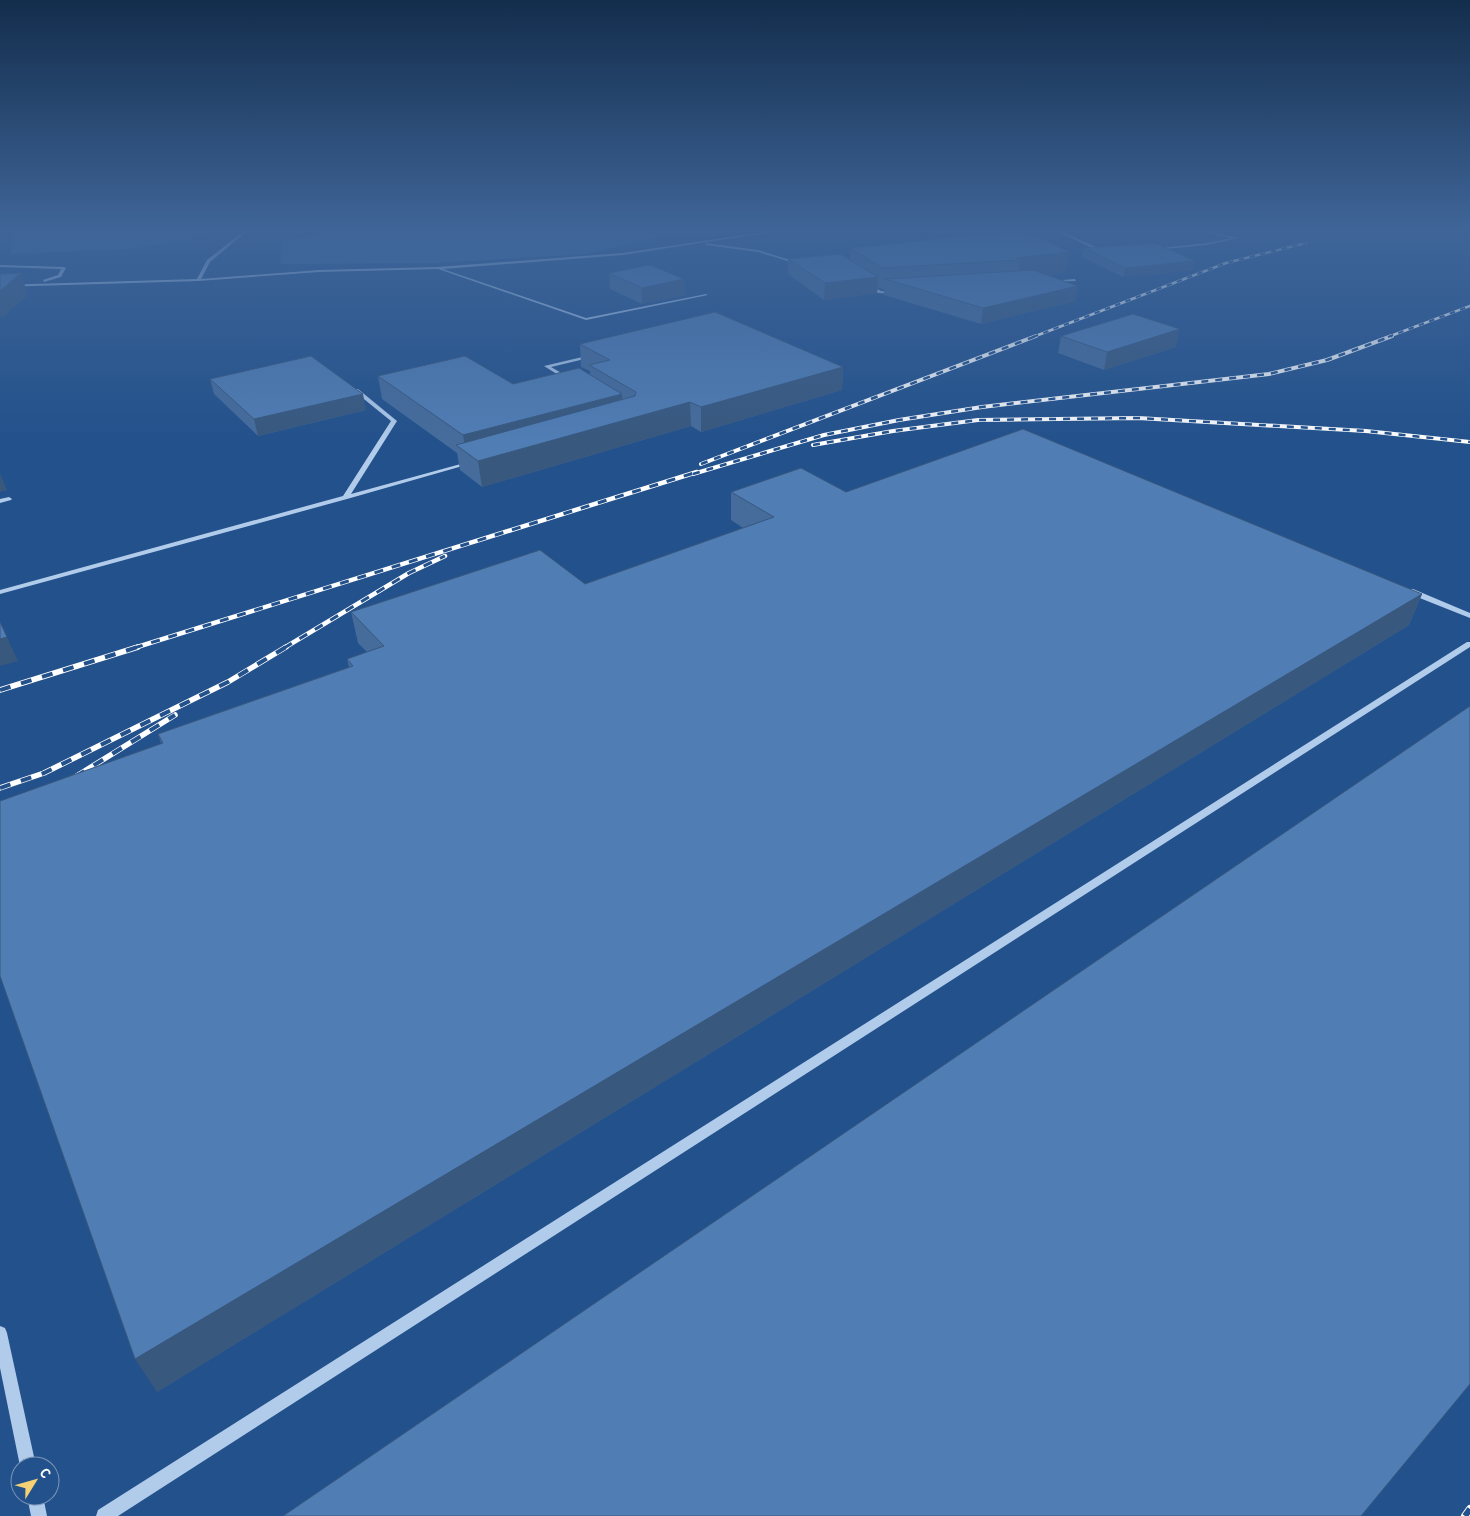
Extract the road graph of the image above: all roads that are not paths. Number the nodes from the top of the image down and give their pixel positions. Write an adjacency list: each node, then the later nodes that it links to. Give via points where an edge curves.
1 (530, 300): 2 (lane, via 586,319)
2 (682, 300)
3 (603, 353): 4 (lane, via 547,366)
4 (578, 385)
5 (352, 387): 7 (lane, via 394,421)
6 (475, 462): 7 (lane)
7 (345, 498): 11 (lane)
8 (9, 499): 9 (lane)
9 (0, 501)
10 (1406, 590): 12 (lane)
11 (0, 592)
12 (1470, 616)
13 (1470, 644): 16 (lane)
14 (0, 1333): 15 (lane)
15 (26, 1456)
16 (104, 1516)

